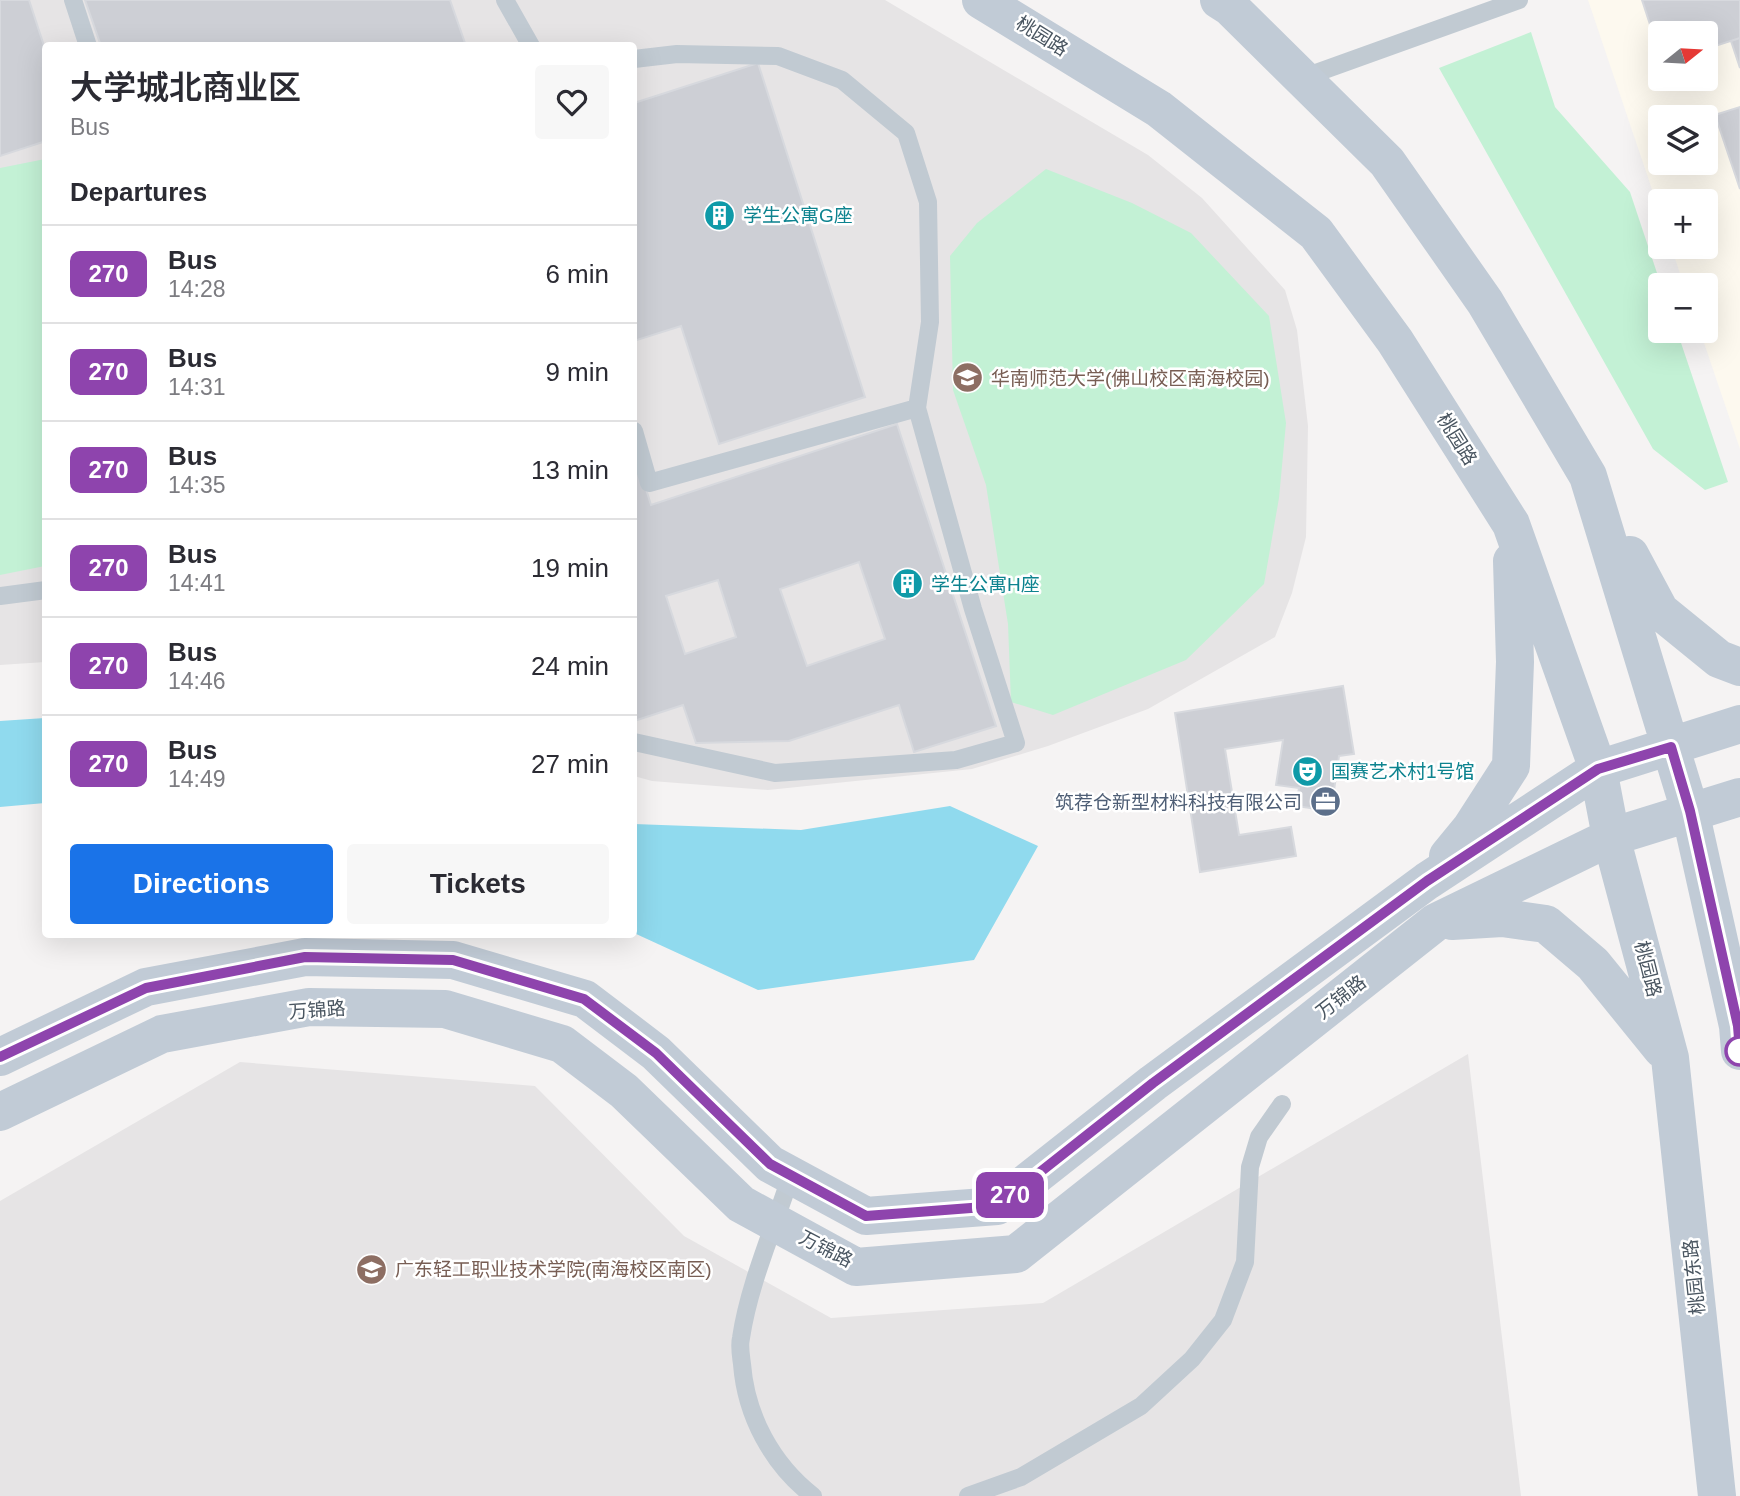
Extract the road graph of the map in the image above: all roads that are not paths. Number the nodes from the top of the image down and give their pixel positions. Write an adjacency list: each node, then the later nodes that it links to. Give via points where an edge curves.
1 (73, 0): 6 (lane)
2 (505, 0): 7 (lane)
3 (981, 0): 13 (street, 桃园路, via 1159,109 1316,233 1395,341)
4 (1219, 0): 9 (street)
5 (1519, 0): 9 (lane)
6 (87, 42)
7 (529, 42)
8 (637, 59): 10 (lane, via 677,54 778,56 842,80 906,133 928,202 930,322)
9 (1302, 78): 12 (street, via 1387,162 1485,302)
10 (917, 408): 11 (lane, via 649,483); 18 (lane, via 1016,743 956,760 775,773)
11 (637, 441)
12 (1588, 476): 16 (street, via 1660,611 1719,659); 19 (street)
13 (1511, 524): 20 (street, 桃园路); 24 (street, via 1515,662 1511,766 1471,828)
14 (42, 591): 15 (lane)
15 (0, 596)
16 (1740, 667)
17 (1740, 724): 19 (street)
18 (637, 743)
19 (1671, 747): 20 (street); 22 (street)
20 (1598, 769): 23 (street, 桃园路); 24 (street)
21 (1740, 797): 22 (street, 万锦路)
22 (1690, 811): 23 (street, 万锦路); 26 (street)
23 (1611, 837): 25 (street, 万锦路); 28 (street, 桃园路)
24 (1427, 881): 31 (street, via 1153,1083 997,1206 866,1216)
25 (1436, 922): 28 (street, via 1502,918 1546,924 1592,964); 32 (street, 万锦路, via 1016,1254 856,1267)
26 (1739, 1030)
27 (0, 1057): 31 (street, via 146,988 305,957 453,960 584,999 656,1053 770,1164)
28 (1670, 1058): 35 (street, 桃园东路)
29 (1282, 1104): 34 (lane, via 1259,1137 1250,1167 1245,1262 1223,1320 1199,1350 1141,1406 1021,1477)
30 (0, 1112): 32 (street, 万锦路, via 162,1034 309,1007 445,1009 562,1044 624,1091 741,1204)
31 (792, 1175): 32 (lane)
32 (776, 1223): 33 (lane, via 740,1341 744,1386 754,1420 773,1454)
33 (813, 1496)
34 (968, 1496)
35 (1717, 1496)

